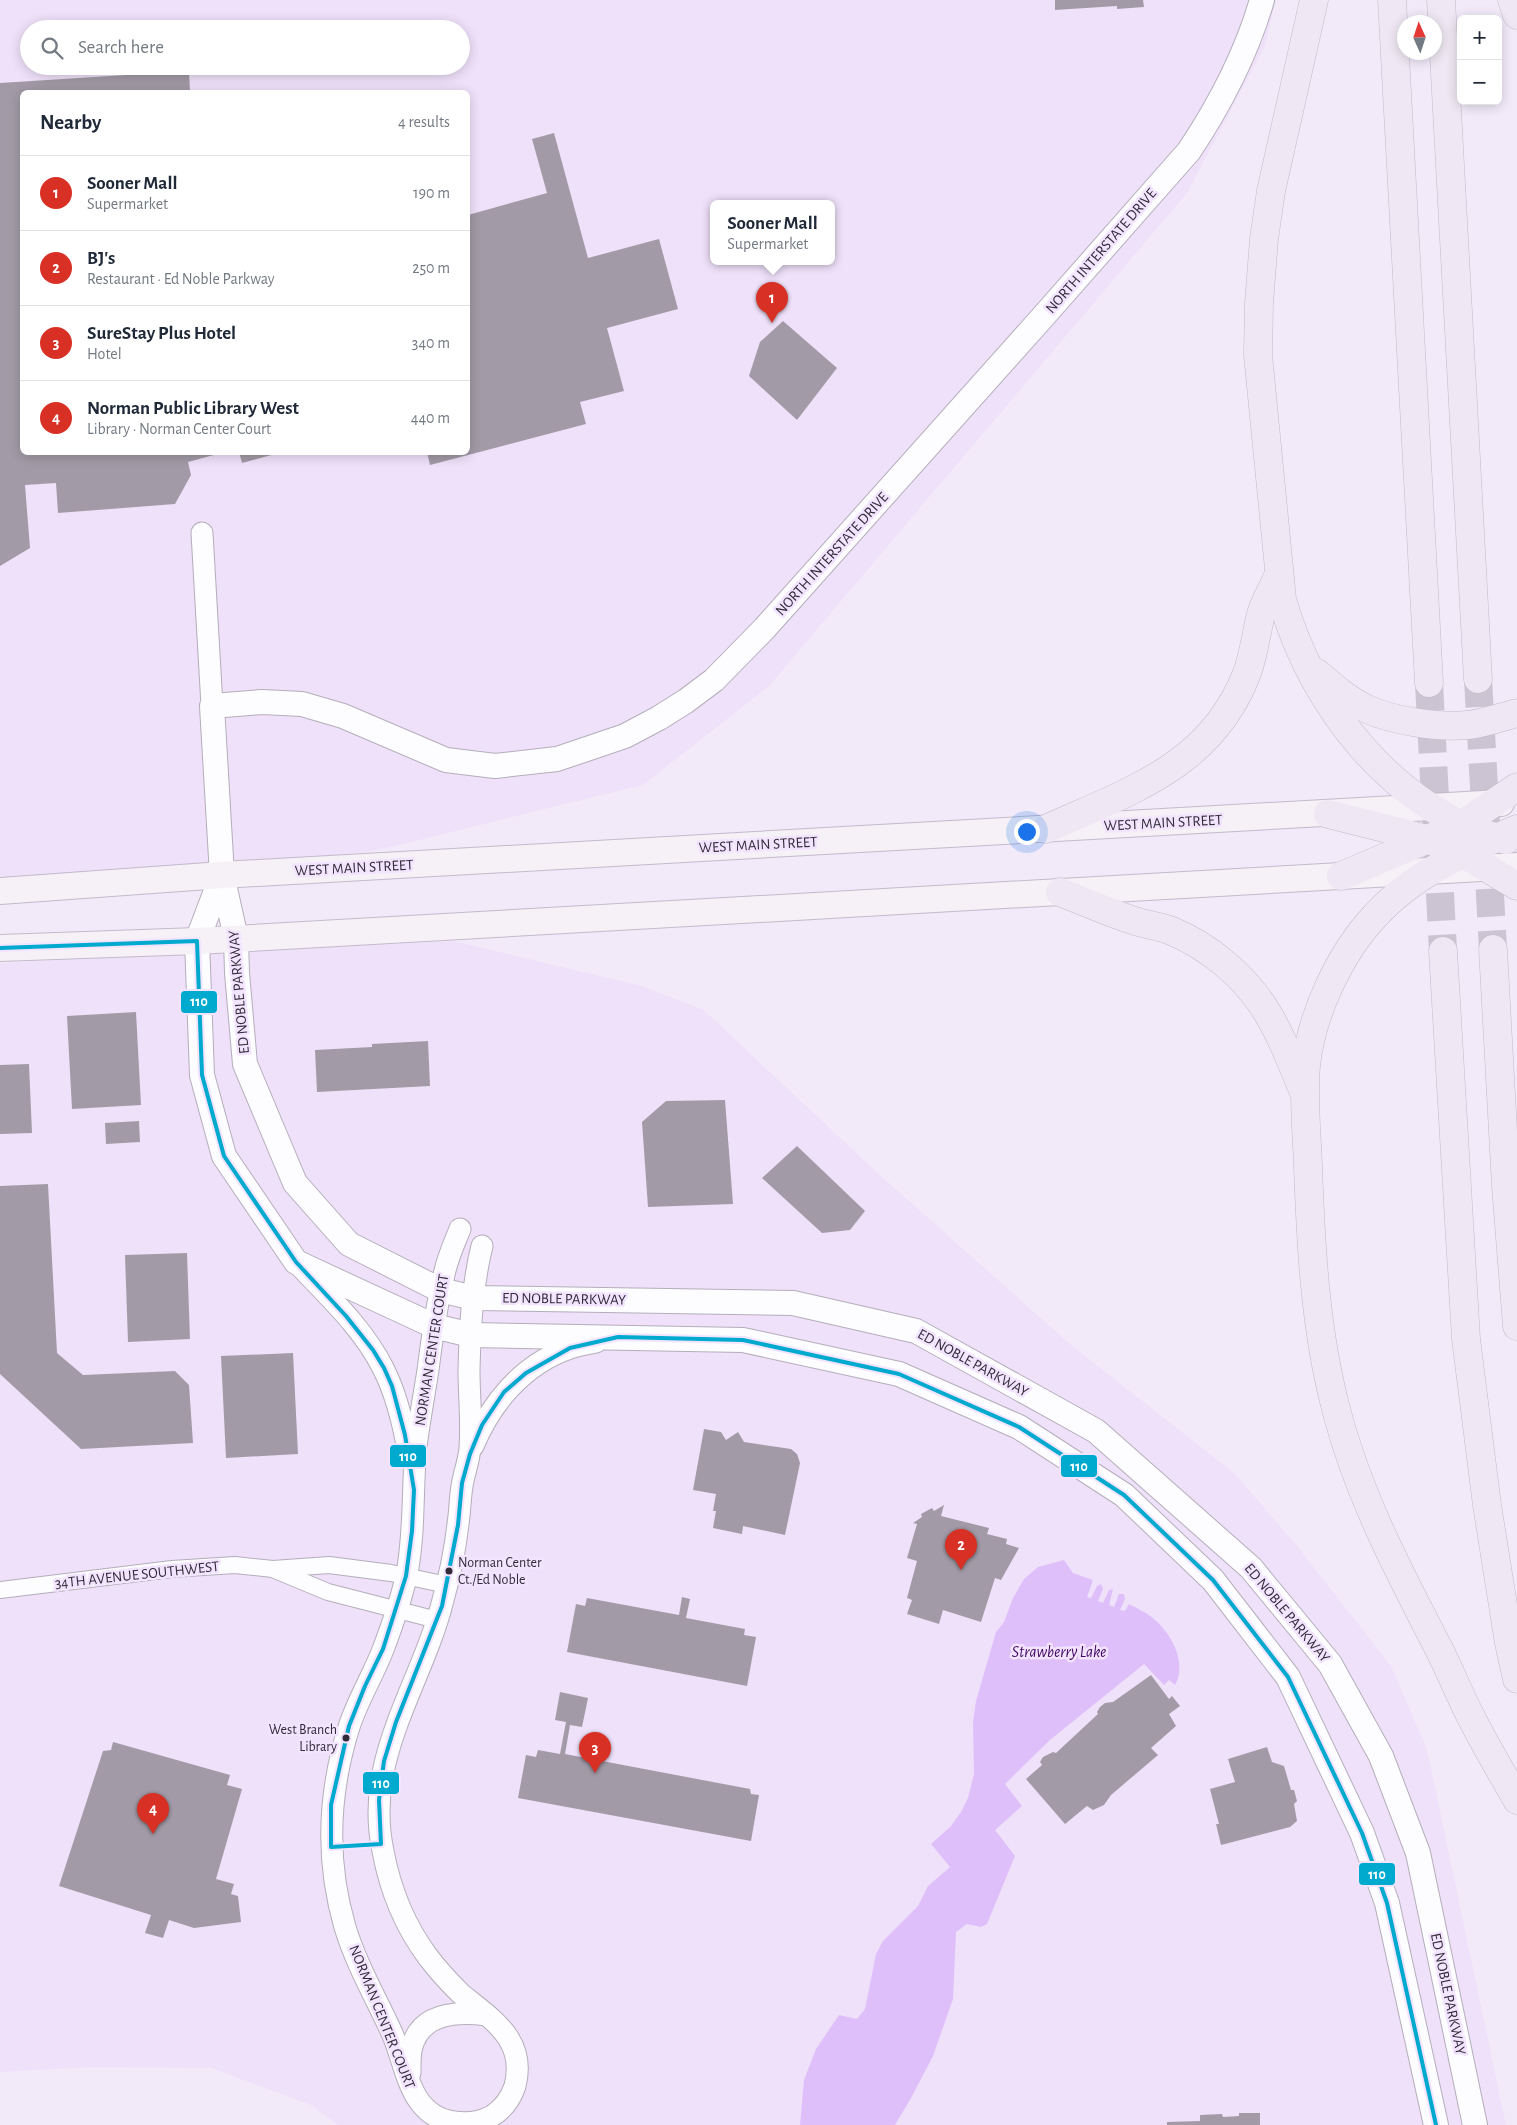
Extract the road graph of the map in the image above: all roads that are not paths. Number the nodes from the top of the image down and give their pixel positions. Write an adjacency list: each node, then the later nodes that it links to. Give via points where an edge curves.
1 (1262, 0): 12 (main road, NORTH INTERSTATE DRIVE, via 1234,77 1189,151 764,629 714,680 686,701 625,736 581,751 549,760 495,766 446,760 329,710 302,704 262,702)
2 (1314, 0): 8 (highway, via 1271,191 1259,303 1258,355)
3 (1392, 0): 11 (highway)
4 (1441, 0): 10 (highway)
5 (1512, 0): 6 (highway)
6 (1517, 15)
7 (202, 533): 12 (street, ED NOBLE PARKWAY)
8 (1278, 576): 9 (highway, via 1290,627); 19 (highway, via 1261,612 1247,672 1237,695 1214,729 1180,763 1156,778)
9 (1304, 662): 13 (highway, via 1367,709 1394,717 1444,726 1470,724); 16 (highway, via 1325,699 1382,769)
10 (1478, 680)
11 (1429, 683)
12 (212, 706): 26 (main road, ED NOBLE PARKWAY)
13 (1517, 713)
14 (1517, 787): 15 (highway)
15 (1505, 803): 16 (main road, WEST MAIN STREET); 18 (highway)
16 (1433, 808): 17 (main road, WEST MAIN STREET); 18 (highway)
17 (1328, 814): 19 (main road, WEST MAIN STREET); 21 (highway)
18 (1461, 825): 20 (highway); 21 (highway)
19 (1046, 829): 26 (main road, WEST MAIN STREET)
20 (1510, 837): 22 (highway)
21 (1427, 839): 22 (highway); 27 (highway)
22 (1462, 853): 24 (highway); 25 (highway)
23 (1517, 866): 24 (main road)
24 (1487, 868): 25 (main road); 28 (highway)
25 (1434, 871): 27 (main road); 36 (highway, via 1404,890 1374,916 1332,980 1312,1037 1306,1065)
26 (222, 875): 29 (main road, WEST MAIN STREET); 31 (main road, ED NOBLE PARKWAY); 32 (main road, ED NOBLE PARKWAY)
27 (1341, 876): 30 (main road)
28 (1517, 886)
29 (0, 891)
30 (1060, 892): 31 (main road); 36 (highway, via 1134,921 1171,930 1206,949 1229,968 1252,990 1268,1014)
31 (236, 938): 32 (main road); 40 (main road, ED NOBLE PARKWAY, via 245,1064 296,1183 349,1244)
32 (197, 941): 33 (main road); 39 (main road, ED NOBLE PARKWAY, via 202,1075 224,1156)
33 (0, 948)
34 (1493, 949): 43 (highway)
35 (1444, 951): 54 (highway, via 1466,1339 1487,1505)
36 (1305, 1097): 55 (highway, via 1317,1318 1335,1406 1355,1469 1386,1547 1471,1717)
37 (460, 1229): 40 (street, NORMAN CENTER COURT)
38 (482, 1246): 41 (street, NORMAN CENTER COURT, via 474,1277)
39 (296, 1262): 42 (main road); 47 (street, via 346,1316 384,1368 406,1435)
40 (440, 1290): 41 (main road, ED NOBLE PARKWAY); 42 (street, NORMAN CENTER COURT)
41 (474, 1298): 44 (street, NORMAN CENTER COURT); 59 (main road, ED NOBLE PARKWAY, via 793,1303 916,1331 1096,1431 1252,1568 1330,1664 1381,1756 1418,1852)
42 (434, 1326): 44 (main road); 47 (street, NORMAN CENTER COURT, via 416,1450)
43 (1517, 1326)
44 (471, 1335): 45 (main road); 46 (street, NORMAN CENTER COURT)
45 (618, 1337): 46 (street, via 570,1348 526,1373 504,1392 482,1425); 58 (main road, via 743,1340 899,1374 1019,1427 1124,1495 1213,1580 1288,1677 1362,1833 1387,1903)
46 (470, 1454): 50 (street, NORMAN CENTER COURT, via 462,1484)
47 (414, 1490): 49 (street, NORMAN CENTER COURT)
48 (273, 1569): 49 (street, 34TH AVENUE SOUTHWEST, via 329,1565); 51 (street, 34TH AVENUE SOUTHWEST, via 236,1565 172,1569); 52 (street, 34TH AVENUE SOUTHWEST, via 328,1592)
49 (406, 1576): 50 (street, 34TH AVENUE SOUTHWEST); 52 (street, NORMAN CENTER COURT)
50 (447, 1586): 53 (street, NORMAN CENTER COURT)
51 (0, 1590)
52 (395, 1610): 53 (street, 34TH AVENUE SOUTHWEST); 57 (street, NORMAN CENTER COURT, via 383,1650 350,1726 331,1805 331,1847 336,1888 346,1928 397,2046)
53 (437, 1620): 56 (street, NORMAN CENTER COURT, via 384,1761 380,1800 381,1844 390,1884 406,1923 428,1957 454,1987)
54 (1517, 1679)
55 (1517, 1800)
56 (487, 2015): 57 (street, via 452,2013 427,2024 411,2050); 57 (street, NORMAN CENTER COURT, via 508,2036 517,2059 514,2090 496,2114 469,2123 437,2118 427,2111)
57 (409, 2085)
58 (1436, 2125)
59 (1475, 2125)

